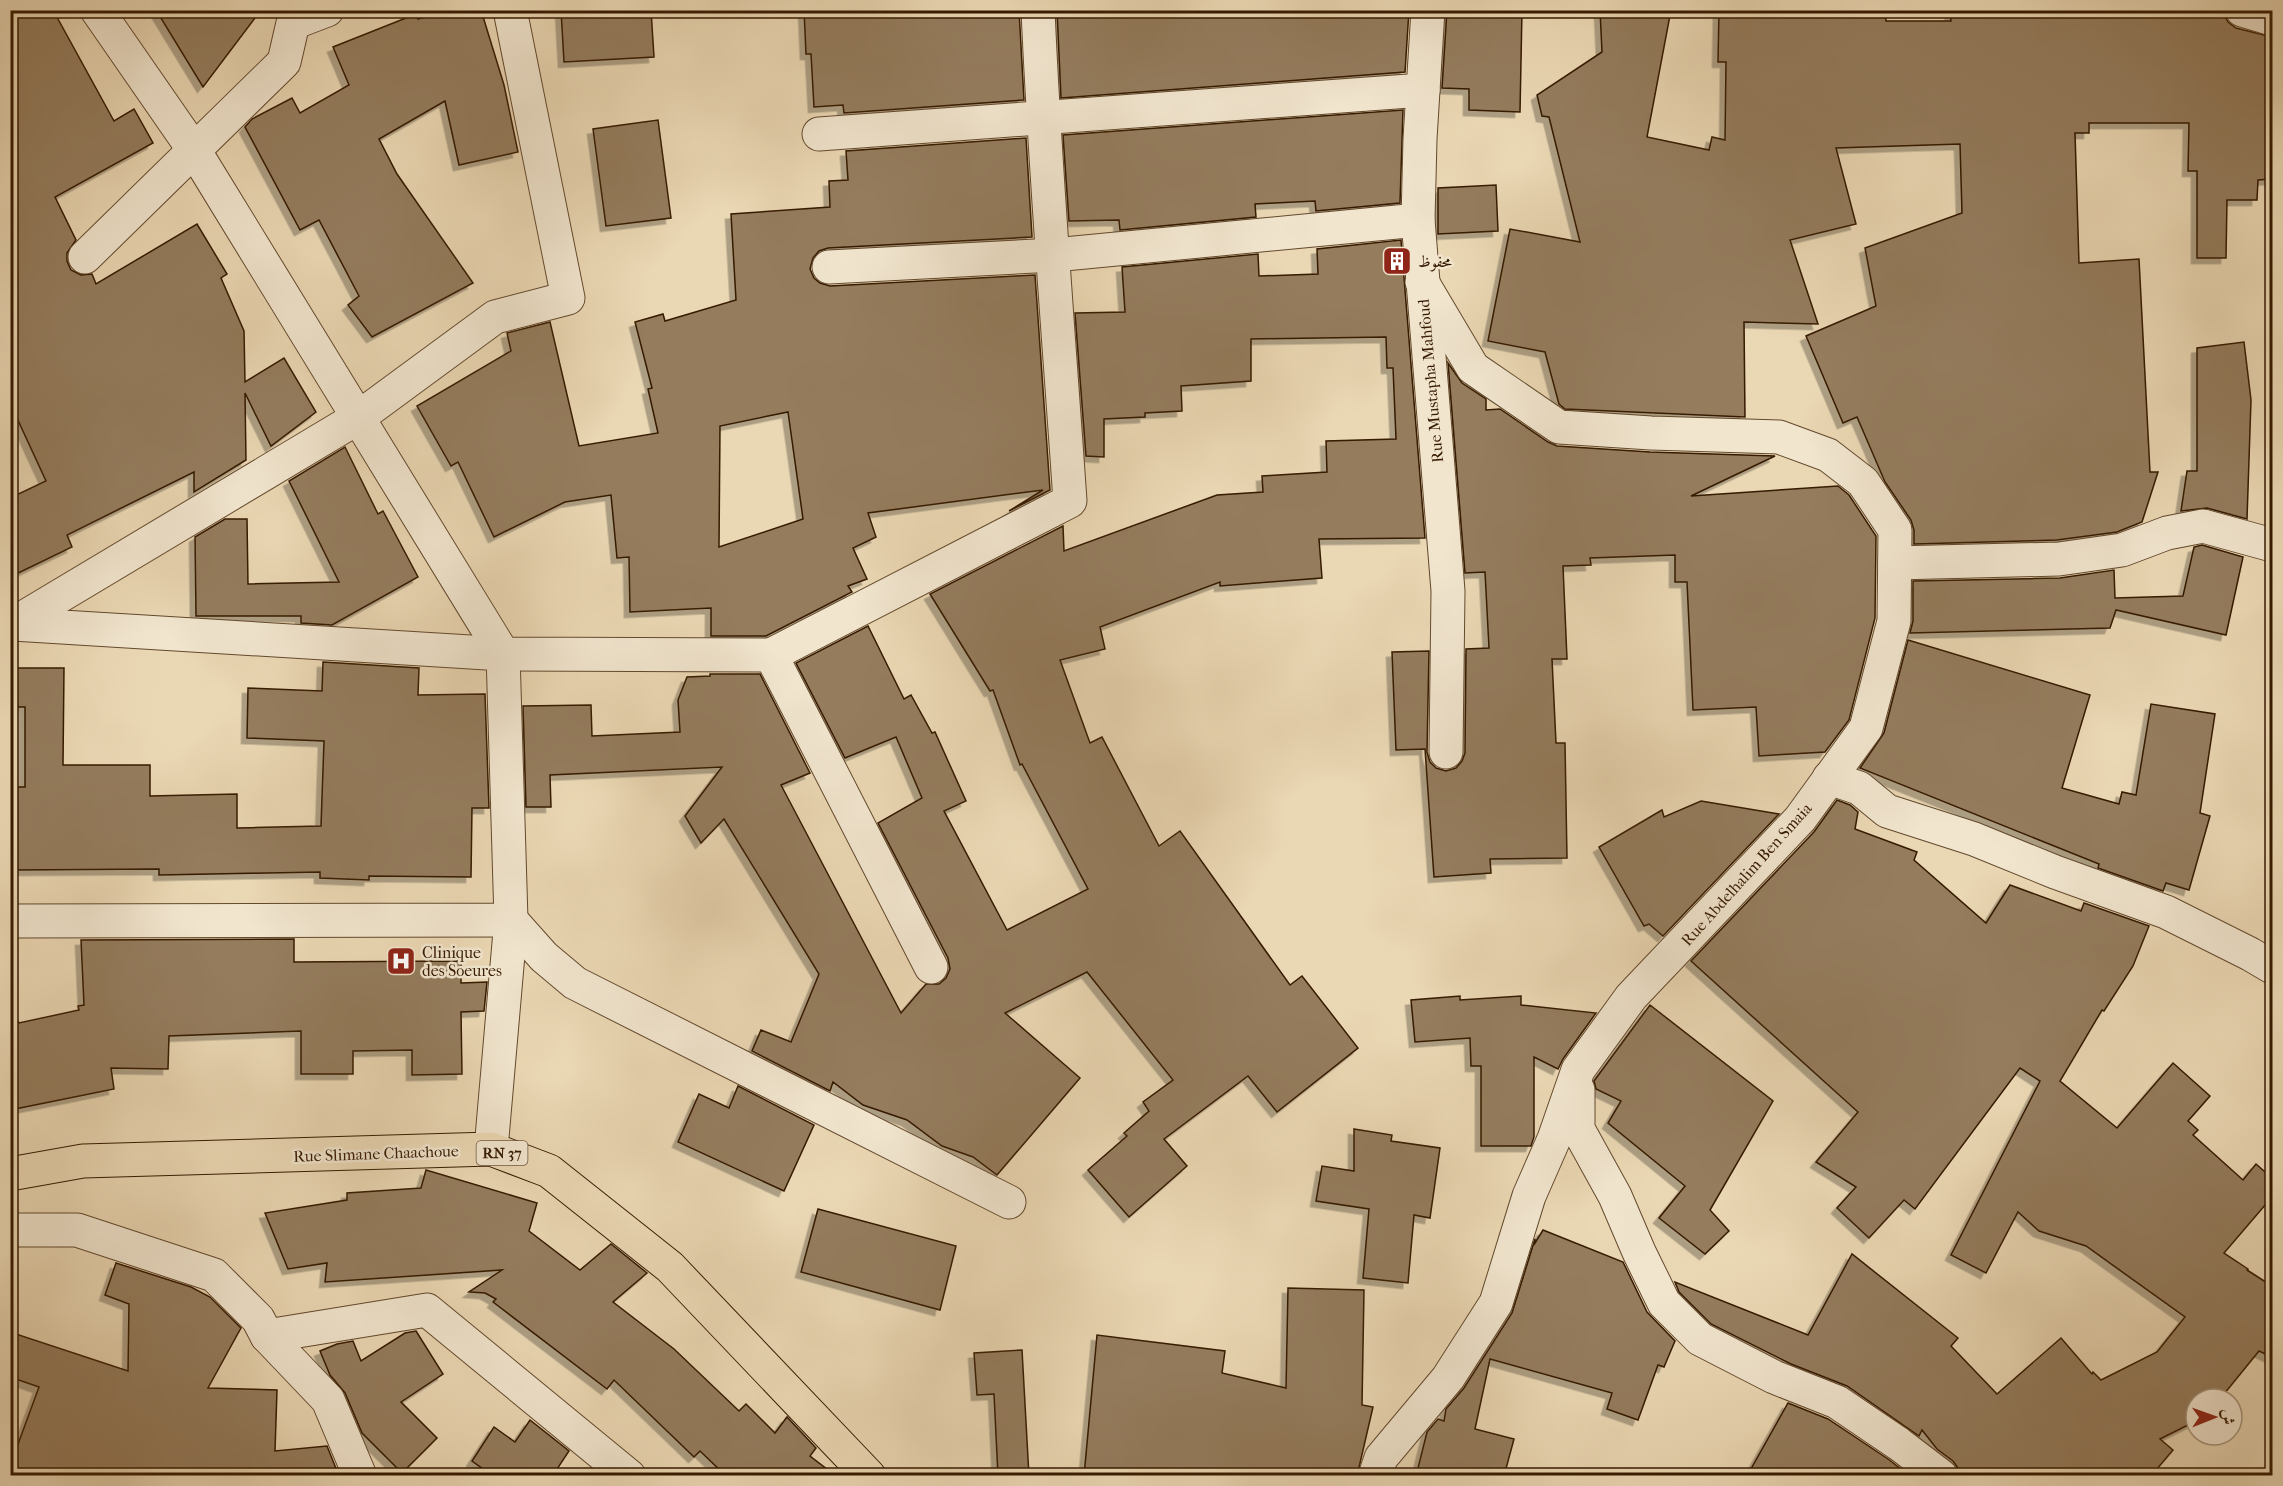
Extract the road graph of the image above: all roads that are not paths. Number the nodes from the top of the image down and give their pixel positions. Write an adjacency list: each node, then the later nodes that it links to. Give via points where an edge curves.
1 (97, 10): 11 (street)
2 (327, 10): 11 (street, via 293,24 284,62)
3 (510, 10): 17 (street, via 568,298 495,317)
4 (1038, 10): 9 (street)
5 (1428, 10): 8 (street, Rue Mustapha Mahfoud)
6 (2242, 10): 7 (street)
7 (2272, 19)
8 (1423, 90): 9 (street); 12 (street, Rue Mustapha Mahfoud)
9 (1042, 117): 10 (street); 13 (street)
10 (819, 134)
11 (194, 150): 14 (street); 17 (street)
12 (1418, 220): 13 (street); 16 (street, Rue Mustapha Mahfoud)
13 (1054, 255): 15 (street); 22 (street, via 1070,501)
14 (85, 257)
15 (829, 267)
16 (1422, 282): 19 (street, Rue Abdelhalim Ben Smaia, via 1473,368 1559,427 1779,437 1828,455 1863,482 1895,530); 23 (street, Rue Mustapha Mahfoud, via 1448,591)
17 (359, 417): 20 (street); 21 (street)
18 (2272, 545): 19 (street, via 2203,526 2168,533 2122,550 2059,559)
19 (1895, 562): 24 (street, Rue Abdelhalim Ben Smaia, via 1894,621 1866,728)
20 (12, 624): 21 (street)
21 (503, 654): 22 (street); 25 (street)
22 (771, 655): 27 (street)
23 (1446, 752)
24 (1829, 778): 28 (street, via 1859,788 1887,811 1974,839 2166,912); 29 (street, Rue Abdelhalim Ben Smaia, via 1800,819 1631,997)
25 (511, 920): 26 (street); 30 (street); 32 (street, via 544,957 575,983)
26 (11, 921)
27 (931, 968)
28 (2272, 968)
29 (1578, 1070): 38 (street, Rue Abdelhalim Ben Smaia, via 1529,1196 1496,1303 1448,1378 1381,1458); 39 (street, via 1578,1130 1615,1196 1664,1303 1700,1339 1774,1377 1837,1402)
30 (491, 1149): 31 (main road, Rue Slimane Chaachoue / RN 37, via 83,1161); 37 (main road, Rue Slimane Chaachoue / RN 37, via 549,1171 670,1267)
31 (10, 1174)
32 (1009, 1202)
33 (10, 1230): 34 (street, via 77,1230 214,1275 258,1318)
34 (267, 1336): 35 (street, via 328,1400); 36 (street, via 427,1310)
35 (360, 1476)
36 (629, 1476)
37 (869, 1476)
38 (1375, 1476)
39 (1941, 1476)

